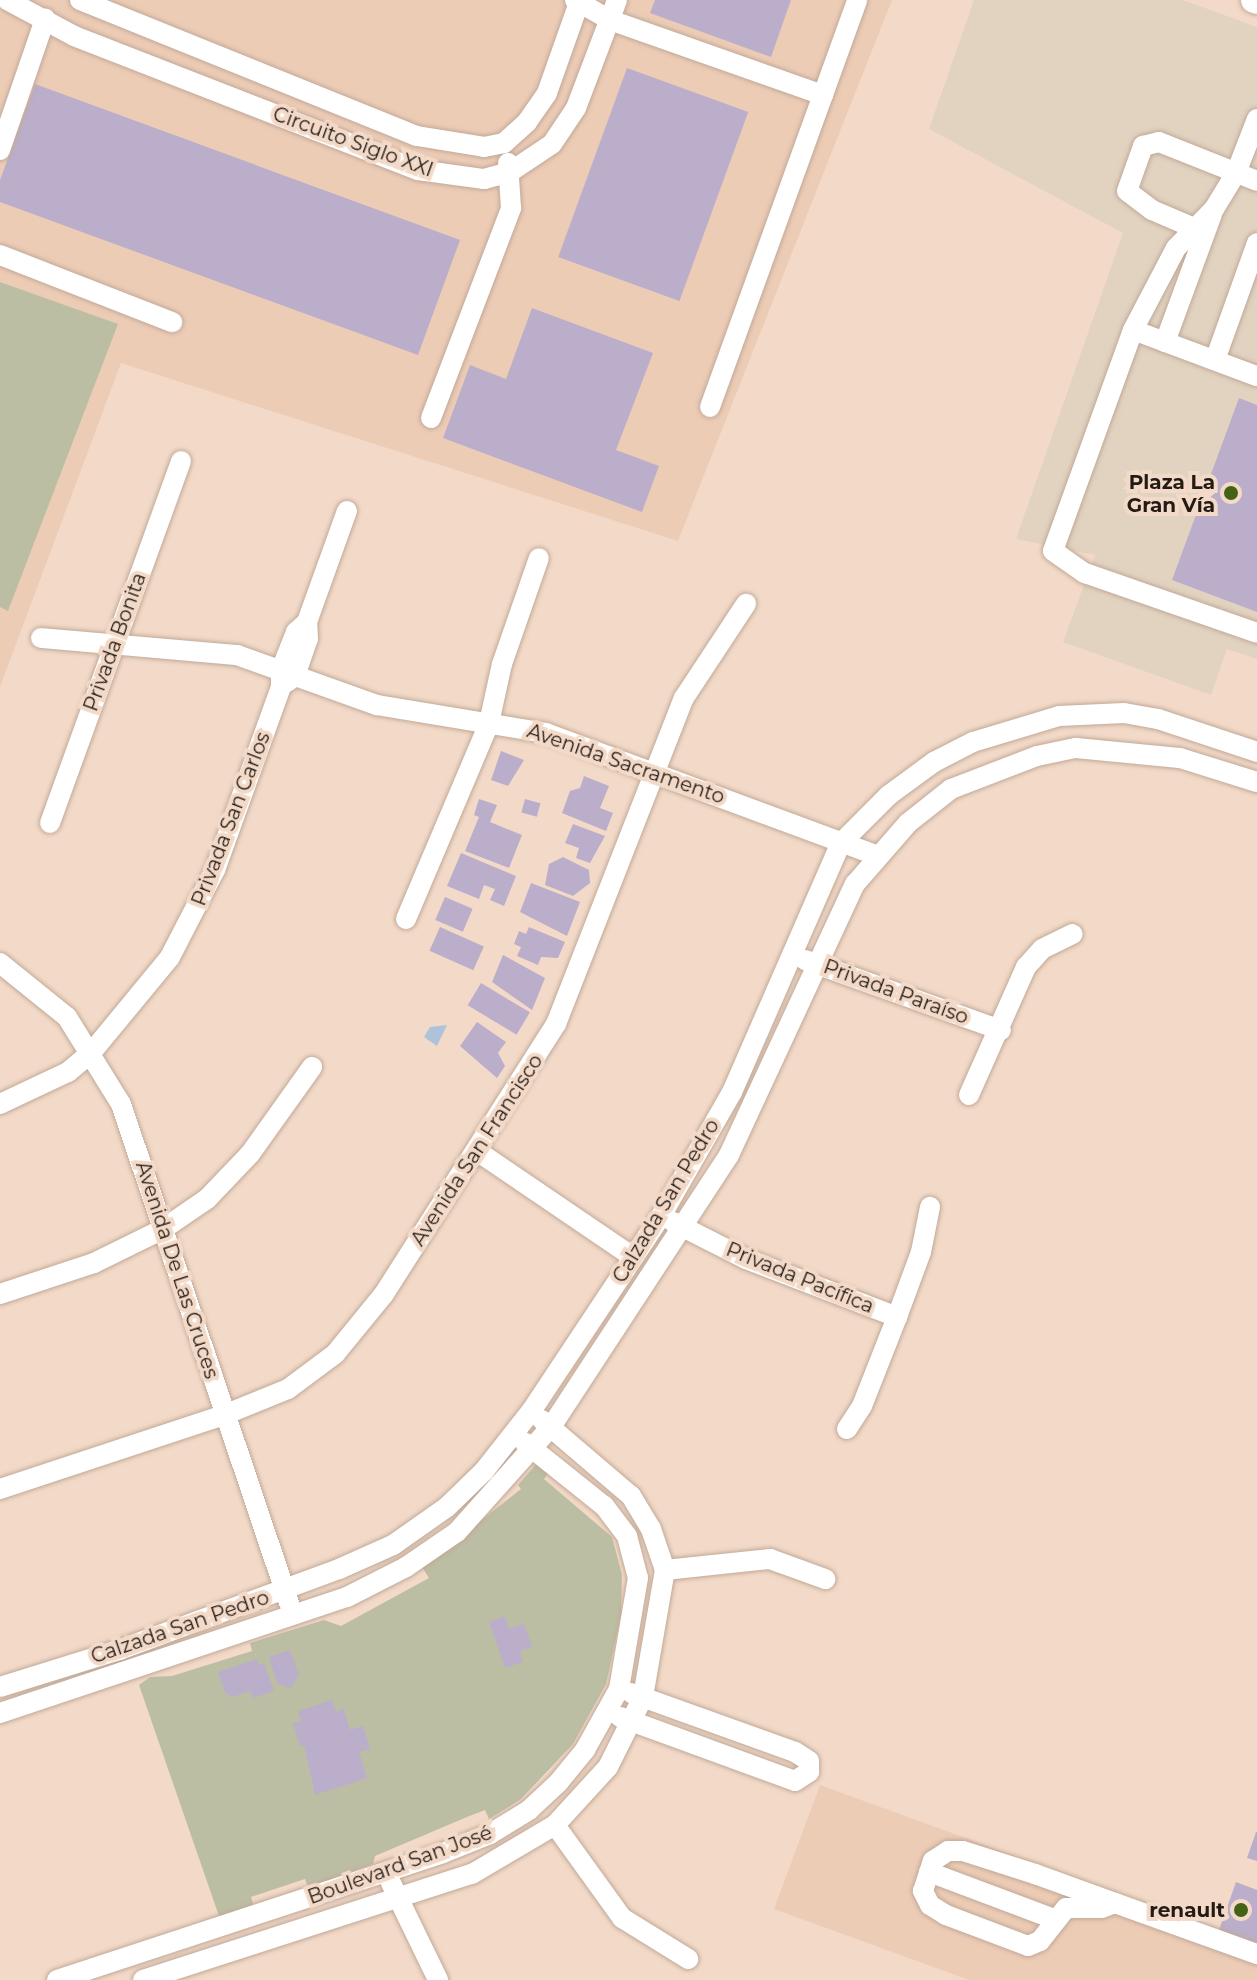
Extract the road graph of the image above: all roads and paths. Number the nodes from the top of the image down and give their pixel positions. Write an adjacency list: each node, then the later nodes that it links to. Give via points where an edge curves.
1 (7, 0): 8 (street, Circuito Siglo XXI)
2 (80, 0): 12 (street, Circuito Siglo XXI, via 417,136 458,146)
3 (617, 0): 9 (street, Circuito Siglo XXI)
4 (857, 0): 10 (street)
5 (1254, 0): 7 (street)
6 (578, 1): 9 (street); 12 (street, via 547,93)
7 (1257, 8)
8 (45, 19): 13 (street); 14 (street, Circuito Siglo XXI, via 74,36 418,170 484,179)
9 (610, 20): 10 (street); 14 (street, Circuito Siglo XXI, via 576,108 552,144)
10 (823, 95): 26 (street)
11 (1257, 119): 15 (street)
12 (504, 143): 14 (street)
13 (0, 150)
14 (510, 172): 27 (street, via 511,208)
15 (1236, 173): 16 (street); 17 (street); 18 (street, via 1159,142 1143,146 1127,191 1152,210)
16 (1257, 181)
17 (1214, 209): 18 (street); 23 (street)
18 (1194, 228): 22 (street, via 1168,261)
19 (1257, 243): 24 (street)
20 (0, 255): 21 (street)
21 (172, 322)
22 (1133, 330): 23 (street); 32 (street, via 1053,551 1085,573)
23 (1165, 342): 24 (street)
24 (1215, 360): 25 (street)
25 (1256, 374)
26 (710, 407)
27 (431, 418)
28 (181, 461): 34 (street, Privada Bonita)
29 (347, 511): 35 (street, Privada San Carlos, via 307,622 296,632)
30 (539, 558): 36 (street)
31 (746, 604): 38 (street, Avenida San Francisco, via 690,689)
32 (1257, 633)
33 (41, 638): 34 (street, Avenida Sacramento)
34 (115, 644): 35 (street, Avenida Sacramento, via 205,649); 41 (street, Privada Bonita)
35 (286, 678): 36 (street, Avenida Sacramento, via 377,705); 50 (street, Privada San Carlos, via 195,914 142,995)
36 (482, 722): 38 (street, Avenida Sacramento, via 546,733); 44 (street, via 461,762 461,782)
37 (1248, 749): 39 (street); 42 (street, Calzada San Pedro, via 1124,713 1033,721 934,762 889,795)
38 (654, 772): 42 (street, Avenida Sacramento); 54 (street, Avenida San Francisco, via 583,966 556,1024)
39 (1230, 772): 40 (street, Calzada San Pedro); 43 (street, Calzada San Pedro, via 1110,748 1037,756 951,789)
40 (1257, 782)
41 (50, 823)
42 (841, 843): 43 (street, Avenida Sacramento); 46 (street, Calzada San Pedro)
43 (876, 855): 48 (street, Calzada San Pedro, via 855,884)
44 (406, 919)
45 (1073, 934): 49 (street, via 1033,956)
46 (792, 955): 48 (street, Privada Paraíso); 56 (street, Calzada San Pedro, via 732,1092)
47 (0, 963): 50 (street, Avenida De Las Cruces, via 67,1017)
48 (816, 964): 49 (street, Privada Paraíso); 57 (street, Calzada San Pedro, via 741,1131)
49 (1001, 1030): 52 (street)
50 (91, 1053): 53 (street, Privada San Carlos, via 68,1072); 58 (street, Avenida De Las Cruces, via 121,1104)
51 (312, 1067): 58 (street, via 250,1154 207,1199)
52 (969, 1095)
53 (0, 1104)
54 (477, 1151): 59 (street); 63 (street, Avenida San Francisco, via 384,1294 335,1354 288,1389)
55 (930, 1207): 61 (street, Privada Pacífica, via 921,1252)
56 (661, 1216): 57 (street, Privada Pacífica); 59 (street, Calzada San Pedro)
57 (685, 1227): 61 (street, Privada Pacífica, via 746,1259); 64 (street, Calzada San Pedro)
58 (163, 1229): 60 (street, via 94,1263); 63 (street, Avenida De Las Cruces)
59 (633, 1257): 62 (street, Calzada San Pedro)
60 (0, 1294)
61 (897, 1317): 65 (street, Privada Pacífica, via 857,1417)
62 (532, 1410): 64 (street, Boulevard San José); 66 (street, Calzada San Pedro)
63 (224, 1415): 68 (street, Avenida San Francisco); 71 (street, Avenida De Las Cruces)
64 (551, 1427): 67 (street, Calzada San Pedro); 69 (street, Boulevard San José, via 631,1496 651,1529)
65 (847, 1429)
66 (514, 1435): 67 (street, Boulevard San José); 71 (street, Calzada San Pedro, via 447,1507 393,1545)
67 (534, 1449): 72 (street, Calzada San Pedro, via 457,1532 359,1591); 76 (street, Boulevard San José, via 604,1506 627,1536 638,1578)
68 (0, 1489)
69 (665, 1570): 70 (street, via 770,1559); 77 (street, Boulevard San José)
70 (825, 1579)
71 (285, 1590): 72 (street, Avenida De Las Cruces); 73 (street, Calzada San Pedro)
72 (292, 1615): 74 (street, Calzada San Pedro)
73 (119, 1650): 74 (street); 75 (street, Calzada San Pedro)
74 (128, 1670): 79 (street, Calzada San Pedro)
75 (0, 1687)
76 (619, 1689): 77 (street); 78 (street, Boulevard San José)
77 (643, 1697): 80 (street, Boulevard San José); 80 (street, via 795,1752 809,1761 809,1772 795,1781)
78 (609, 1712): 80 (street); 82 (street, Boulevard San José, via 585,1750 529,1810 490,1834)
79 (0, 1713)
80 (633, 1722): 81 (street, Boulevard San José, via 582,1802)
81 (555, 1825): 84 (street, Boulevard San José, via 472,1874); 90 (street, via 622,1918)
82 (388, 1872): 84 (street); 85 (street, Boulevard San José)
83 (929, 1872): 86 (street, via 940,1855 963,1851); 87 (street); 87 (street, via 923,1891 935,1909 1022,1944 1040,1941)
84 (395, 1896): 88 (street, Boulevard San José); 93 (street)
85 (300, 1901): 88 (street); 91 (street, Boulevard San José)
86 (1115, 1903): 87 (street, via 1066,1908); 89 (street)
87 (1054, 1919)
88 (307, 1925): 92 (street, Boulevard San José)
89 (1257, 1954)
90 (688, 1959)
91 (57, 1980)
92 (143, 1980)
93 (438, 1980)

